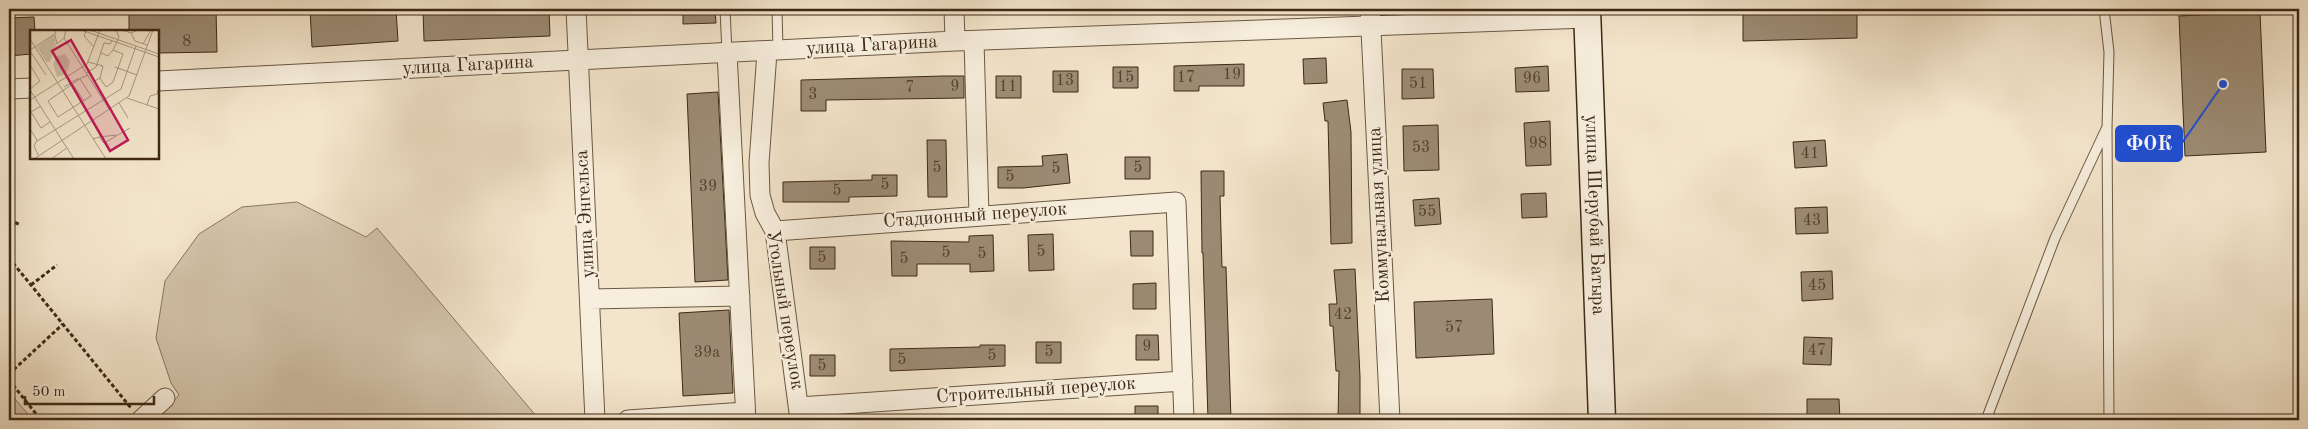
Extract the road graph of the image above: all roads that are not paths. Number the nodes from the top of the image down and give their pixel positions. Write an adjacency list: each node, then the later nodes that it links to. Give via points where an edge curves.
1 (576, 9): 11 (street, улица Энгельса)
2 (725, 9): 10 (lane)
3 (778, 9): 9 (lane)
4 (954, 9): 8 (street)
5 (2104, 9): 15 (lane, via 2109,52)
6 (1587, 14): 7 (street, улица Гагарина); 29 (street, улица Шерубай Батыра)
7 (1371, 17): 8 (street, улица Гагарина); 28 (street, Коммунальная улица)
8 (964, 41): 9 (street, улица Гагарина); 16 (street)
9 (773, 52): 10 (street, улица Гагарина); 17 (street, Угольный переулок, via 759,162 760,195)
10 (727, 53): 11 (street, улица Гагарина); 18 (street)
11 (578, 60): 12 (street, улица Гагарина); 19 (street, улица Энгельса)
12 (159, 81)
13 (30, 88): 14 (street)
14 (9, 89)
15 (2107, 128): 30 (lane, via 2055,238); 31 (lane)
16 (979, 216): 17 (street, Стадионный переулок); 20 (street, Стадионный переулок, via 1176,202)
17 (775, 231): 22 (street, Угольный переулок)
18 (740, 296): 19 (street); 23 (street)
19 (590, 299): 25 (street, улица Энгельса)
20 (1183, 381): 22 (street, Строительный переулок); 27 (street)
21 (166, 398): 24 (street)
22 (800, 414)
23 (745, 416): 26 (street)
24 (138, 417)
25 (595, 420)
26 (628, 420)
27 (1184, 420)
28 (1390, 420)
29 (1602, 420)
30 (1986, 420)
31 (2109, 420)

